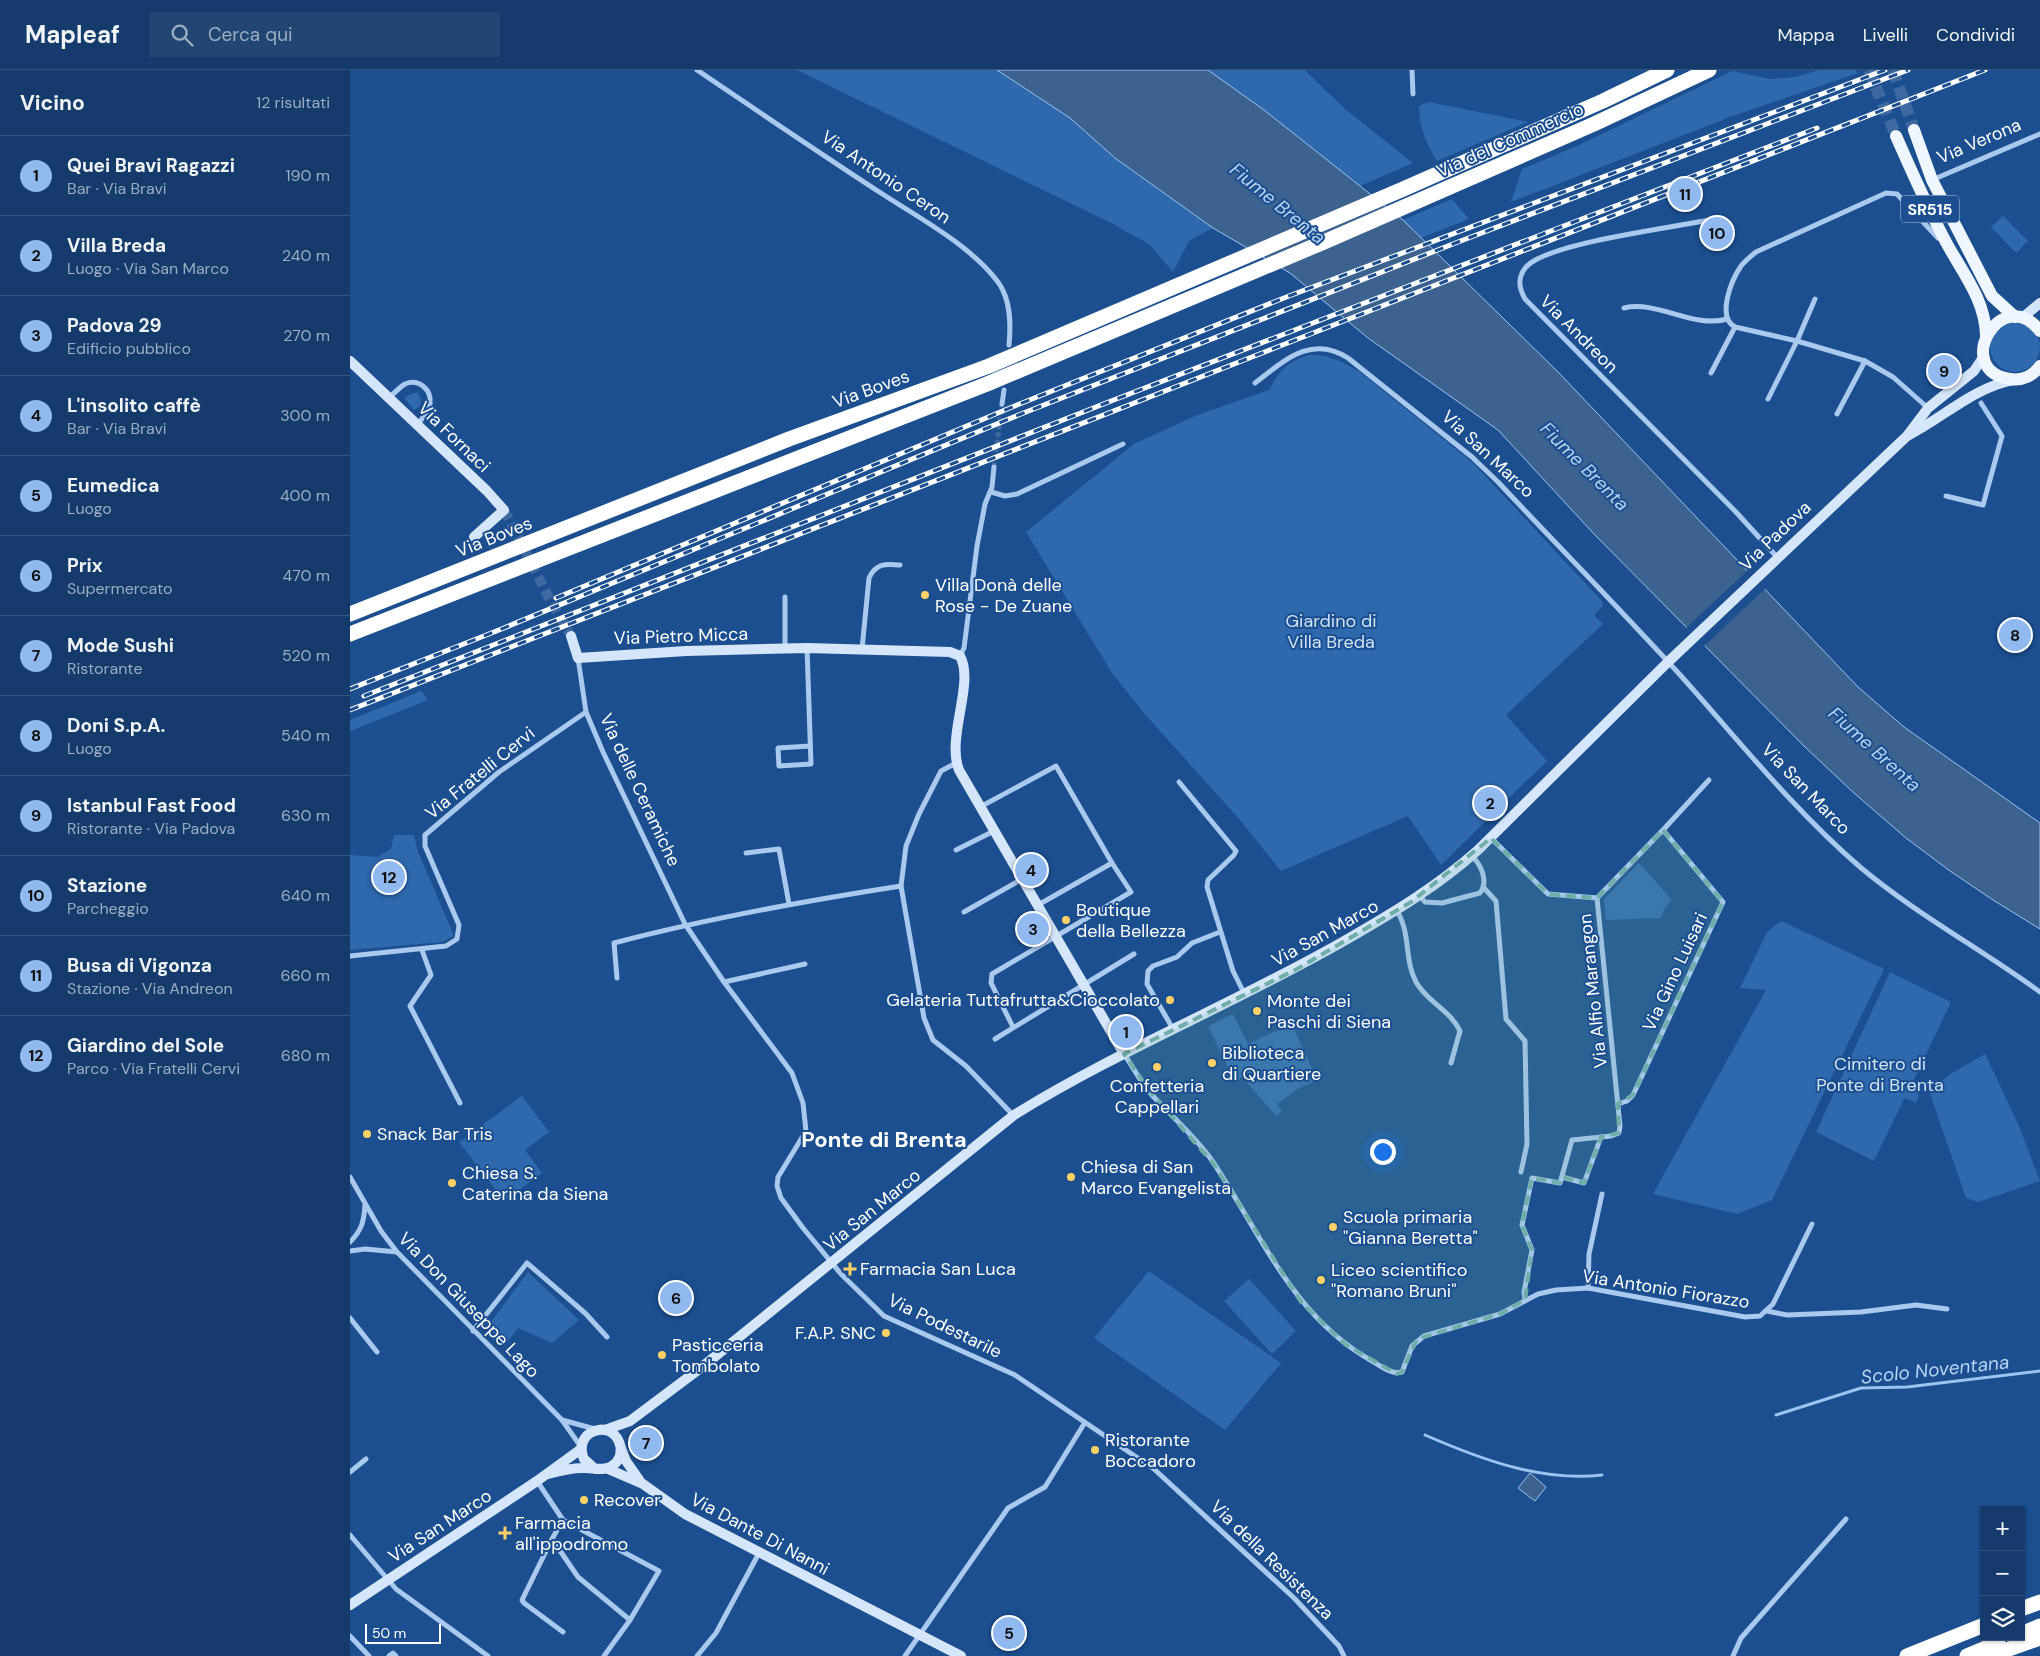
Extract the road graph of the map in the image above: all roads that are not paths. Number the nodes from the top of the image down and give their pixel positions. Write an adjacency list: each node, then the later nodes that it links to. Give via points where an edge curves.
1 (697, 70): 23 (street, Via Antonio Ceron, via 908,210 974,258 1004,291 1010,319)
2 (1412, 70): 5 (street)
3 (1667, 70): 10 (highway, Via del Commercio)
4 (1709, 70): 12 (highway, Via del Commercio)
5 (1414, 94)
6 (1914, 130): 9 (main road, Via Verona / SR515)
7 (2040, 134): 9 (street, Via Verona)
8 (1896, 136): 13 (main road, SR515)
9 (1932, 180): 17 (main road, Via Verona / SR515, via 1992,296)
10 (1401, 190): 49 (highway, Via Boves, via 989,366 789,439)
11 (1719, 218): 46 (street, Via Andreon, via 1551,253 1526,267 1520,290 1525,299)
12 (1324, 242): 50 (highway, Via Boves, via 987,384)
13 (1947, 244): 18 (street, via 1897,194 1886,193 1756,252 1734,280); 21 (main road, SR515, via 1977,296)
14 (1815, 299): 22 (street)
15 (2040, 303): 17 (main road)
16 (1624, 308): 18 (street, via 1640,307 1704,321)
17 (2018, 318): 20 (main road, via 2032,322); 21 (main road, via 1998,322)
18 (1727, 319): 19 (street)
19 (1735, 327): 22 (street); 28 (street)
20 (2040, 331)
21 (1986, 335): 24 (main road)
22 (1797, 341): 26 (street); 34 (street)
23 (1009, 345)
24 (1984, 356): 30 (main road, via 1994,373); 37 (main road, Via Padova, via 1974,371)
25 (350, 361): 33 (main road, Via Fornaci)
26 (1865, 362): 37 (street, via 1893,376); 38 (street)
27 (2040, 366): 29 (main road, Via Padova)
28 (1711, 373)
29 (2035, 375): 30 (main road, Via Padova)
30 (2013, 380): 40 (main road, Via Padova, via 1995,383 1978,391 1935,421)
31 (1255, 383): 57 (street, Via San Marco, via 1289,358 1316,348 1332,349 1348,358 1472,457)
32 (1004, 390): 36 (street)
33 (390, 397): 39 (main road, Via Fornaci); 39 (street, via 405,384 420,383 425,387 430,394 430,404)
34 (1768, 399)
35 (1981, 403): 44 (street, via 2002,436 1983,505)
36 (1002, 404)
37 (1928, 408): 40 (main road, Via Padova)
38 (1837, 414)
39 (418, 424): 45 (main road, Via Fornaci, via 504,510)
40 (1906, 436): 46 (main road, Via Padova)
41 (1123, 444): 43 (street, via 1017,494 1005,496)
42 (994, 467): 43 (street)
43 (990, 492): 55 (street, via 983,516 964,648)
44 (1946, 496)
45 (474, 537)
46 (1774, 554): 57 (main road, Via Padova, via 1768,568)
47 (900, 565): 54 (street, via 881,564 871,573)
48 (785, 597): 53 (street)
49 (350, 614)
50 (350, 634)
51 (571, 636): 56 (main road, Via delle Ceramiche)
52 (807, 648): 53 (main road, Via Pietro Micca); 54 (main road, Via Pietro Micca); 59 (street)
53 (785, 649): 56 (main road, Via Pietro Micca)
54 (862, 649): 55 (main road, Via Pietro Micca, via 950,652)
55 (960, 656): 60 (main road, via 964,668)
56 (578, 658): 58 (street, Via delle Ceramiche)
57 (1668, 662): 66 (main road, Via San Marco); 90 (street, Via San Marco, via 1778,788 1862,868 1936,923)
58 (586, 712): 80 (street, Via delle Ceramiche); 83 (street, Via Fratelli Cervi, via 499,772 425,835 425,846 459,925 457,939 446,946)
59 (810, 746): 59 (street, via 811,764 779,766 778,748)
60 (956, 763): 63 (main road); 72 (street, via 941,771 919,814 906,846)
61 (1709, 780): 64 (street)
62 (1181, 782): 81 (street, via 1236,851 1208,880 1207,887)
63 (980, 807): 65 (main road); 70 (street, via 1056,766)
64 (1663, 830): 75 (street); 98 (street, Via Gino Luisari, via 1723,902 1633,1095)
65 (994, 831): 67 (street); 71 (main road)
66 (1491, 838): 69 (main road, Via San Marco); 75 (street, Via Alfio Marangon, via 1548,894)
67 (956, 850)
68 (746, 853): 76 (street, via 779,849)
69 (1472, 856): 73 (street, via 1479,864); 74 (main road, Via San Marco)
70 (1112, 863): 77 (street); 82 (street, via 1131,892)
71 (1022, 879): 77 (main road); 79 (street)
72 (901, 886): 76 (street); 99 (street, via 924,1018 933,1040 966,1066)
73 (1484, 888): 74 (street, via 1475,896 1442,903 1425,902); 101 (street, via 1496,901 1506,1019 1526,1041 1527,1144)
74 (1420, 896): 78 (main road, Via San Marco)
75 (1597, 898): 98 (street, Via Alfio Marangon)
76 (790, 904): 80 (street)
77 (1038, 905): 82 (main road)
78 (1397, 911): 91 (main road, Via San Marco); 96 (street, via 1404,926 1411,970 1417,984 1460,1031)
79 (964, 912)
80 (685, 924): 87 (street, via 614,943); 88 (street, Via delle Ceramiche)
81 (1220, 932): 91 (street); 93 (street, via 1192,943 1177,957 1148,971 1147,984)
82 (1057, 936): 89 (main road); 92 (street, via 990,977)
83 (422, 950): 85 (street, Via Fratelli Cervi); 97 (street, via 431,975 410,1006)
84 (1134, 954): 89 (street)
85 (350, 956)
86 (805, 964): 88 (street)
87 (617, 978)
88 (724, 982): 110 (street, Via delle Ceramiche, via 792,1073 799,1089 804,1103 806,1132 778,1177 777,1186 781,1198)
89 (1085, 984): 92 (street); 95 (main road)
90 (2040, 992)
91 (1245, 995): 93 (main road, Via San Marco)
92 (1013, 1027): 94 (street)
93 (1173, 1029): 95 (main road, Via San Marco)
94 (995, 1038)
95 (1124, 1054): 99 (main road, Via San Marco, via 1062,1086); 112 (street, Via Antonio Fiorazzo, via 1151,1093 1213,1163 1301,1302 1346,1345 1393,1373 1402,1372 1412,1346 1424,1336 1500,1314)
96 (1451, 1063)
97 (460, 1103)
98 (1618, 1104): 100 (street, Via Alfio Marangon, via 1619,1133)
99 (1014, 1116): 110 (main road, Via San Marco)
100 (1601, 1137): 102 (street, Via Alfio Marangon, via 1572,1140); 102 (street, via 1584,1183)
101 (1522, 1172)
102 (1562, 1176): 112 (street, via 1560,1183 1532,1178 1522,1225 1532,1250)
103 (350, 1177): 105 (street, Via Don Giuseppe Lago)
104 (1602, 1194): 111 (street, via 1589,1254)
105 (365, 1205): 107 (street, via 364,1223); 109 (street, Via Don Giuseppe Lago)
106 (1812, 1224): 114 (street, Via Antonio Fiorazzo)
107 (350, 1242)
108 (350, 1251): 109 (street)
109 (397, 1252): 116 (street, Via Don Giuseppe Lago)
110 (832, 1264): 120 (main road, Via San Marco); 121 (street, Via Podestarile, via 884,1316 1015,1376 1056,1401)
111 (1588, 1288): 112 (street, Via Antonio Fiorazzo, via 1556,1290); 114 (street, Via Antonio Fiorazzo, via 1745,1317 1754,1318)
112 (1525, 1300)
113 (1947, 1309): 114 (street, Via Antonio Fiorazzo, via 1916,1305 1796,1315)
114 (1767, 1311)
115 (350, 1318): 118 (street)
116 (473, 1331): 117 (street, via 527,1263 585,1313); 119 (street, Via Don Giuseppe Lago)
117 (607, 1337)
118 (378, 1352)
119 (562, 1420): 122 (street, Via Don Giuseppe Lago); 124 (street, Via Don Giuseppe Lago)
120 (630, 1421): 122 (main road, Via San Marco); 123 (main road)
121 (1084, 1424): 146 (street, via 1045,1487 1008,1508); 158 (street, Via della Resistenza, via 1154,1469 1177,1488 1294,1598 1340,1646)
122 (601, 1430): 123 (main road, via 615,1435); 124 (main road, via 587,1436)
123 (621, 1446): 127 (main road, via 616,1463); 131 (main road, Via Dante Di Nanni, via 626,1461)
124 (581, 1448): 126 (main road, via 587,1463); 129 (main road, Via San Marco)
125 (366, 1459): 128 (street)
126 (595, 1469): 127 (main road); 129 (main road, Via San Marco)
127 (608, 1469): 131 (main road, Via Dante Di Nanni)
128 (350, 1472)
129 (547, 1474): 130 (main road, Via San Marco)
130 (537, 1481): 133 (street); 137 (main road, Via San Marco)
131 (642, 1484): 136 (main road, Via Dante Di Nanni, via 685,1514)
132 (1846, 1519): 159 (street, via 1741,1638)
133 (563, 1520): 135 (street); 141 (street, via 659,1572)
134 (350, 1536): 137 (street)
135 (552, 1539): 141 (street, via 578,1577); 144 (street, via 522,1600)
136 (759, 1552): 146 (main road, Via Dante Di Nanni); 155 (street, via 716,1633)
137 (387, 1580): 139 (main road, Via San Marco); 153 (street)
138 (2040, 1602): 140 (highway)
139 (350, 1605)
140 (2025, 1608)
141 (630, 1620): 154 (street)
142 (2040, 1626): 145 (highway)
143 (1980, 1627): 160 (highway)
144 (563, 1632)
145 (2025, 1632)
146 (921, 1635): 156 (street); 157 (main road, Via Dante Di Nanni)
147 (350, 1636): 150 (street)
148 (2040, 1638): 162 (highway)
149 (2003, 1641): 161 (highway)
150 (369, 1656)
151 (389, 1656): 152 (street, via 393,1653)
152 (396, 1656)
153 (488, 1656)
154 (604, 1656)
155 (697, 1656)
156 (905, 1656)
157 (961, 1656)
158 (1344, 1656)
159 (1733, 1656)
160 (1907, 1656)
161 (1967, 1656)
162 (1989, 1656)

